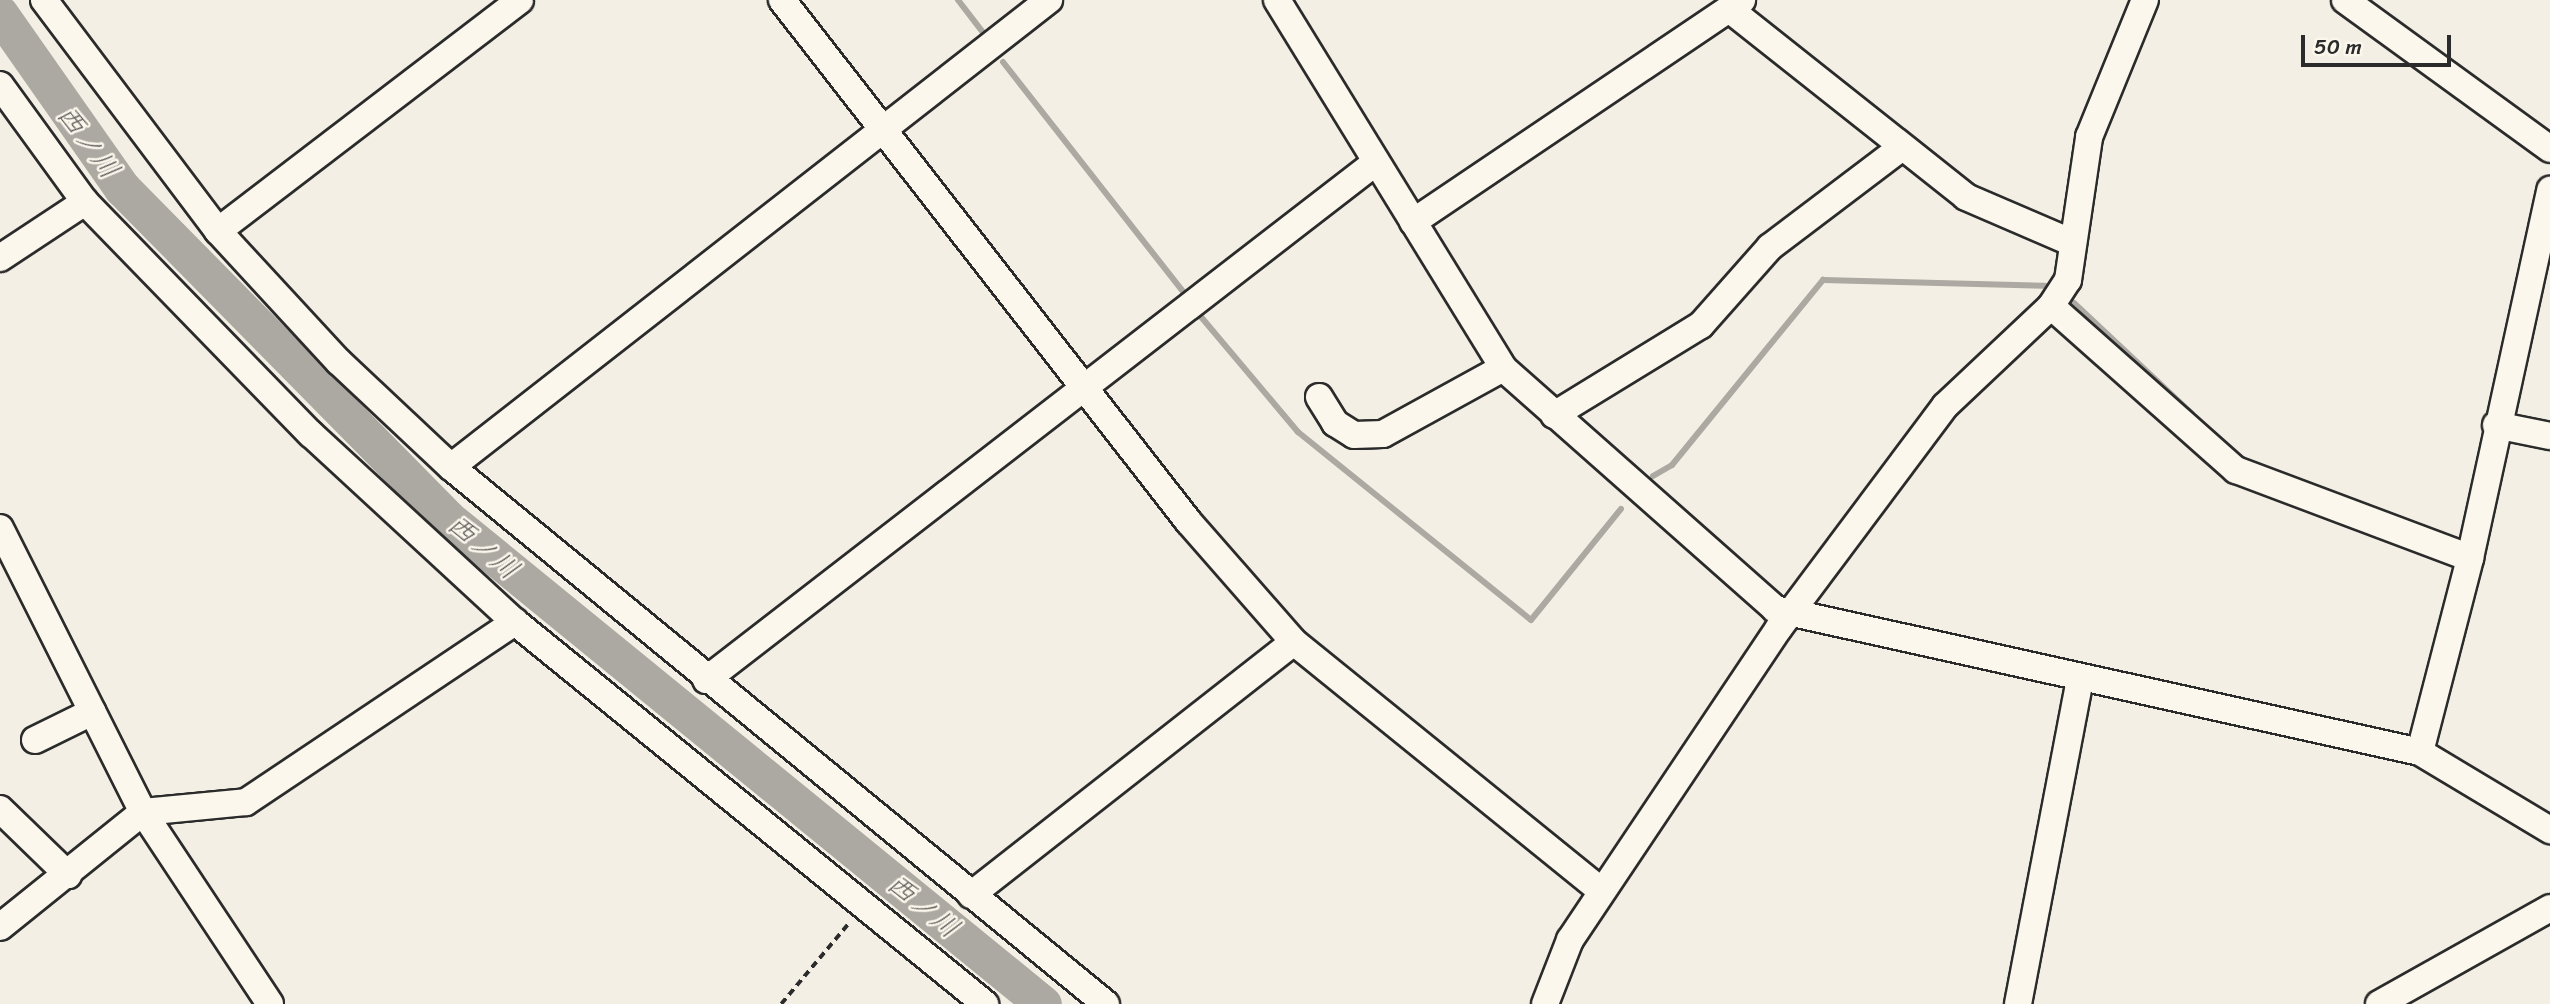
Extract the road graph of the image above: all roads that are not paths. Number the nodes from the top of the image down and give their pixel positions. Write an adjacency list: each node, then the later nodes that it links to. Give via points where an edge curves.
1 (44, 0): 17 (street)
2 (782, 0): 10 (street)
3 (1049, 0): 10 (street)
4 (1277, 0): 13 (street)
5 (2145, 0): 18 (street, via 2089,137)
6 (2345, 0): 12 (street)
7 (517, 1): 17 (street)
8 (1738, 6): 11 (street); 16 (street)
9 (0, 85): 15 (street)
10 (885, 128): 22 (street); 27 (street)
11 (1901, 148): 18 (street, via 1966,197); 24 (street, via 1770,247 1701,325)
12 (2550, 149)
13 (1376, 162): 16 (street); 22 (street)
14 (2550, 190): 25 (street)
15 (85, 202): 19 (street); 31 (street, via 311,434)
16 (1413, 222): 21 (street)
17 (218, 231): 27 (street, via 339,362)
18 (2073, 243): 20 (street, via 2068,280)
19 (0, 258)
20 (2051, 306): 29 (street, via 2236,470); 30 (street, via 1945,406)
21 (1503, 368): 23 (street, via 1383,434 1354,435 1335,423); 24 (street)
22 (1085, 388): 32 (street, via 1188,521); 33 (street)
23 (1319, 397)
24 (1554, 415): 30 (street, via 1775,609)
25 (2496, 425): 26 (street); 29 (street)
26 (2550, 436)
27 (451, 467): 33 (street)
28 (0, 528): 35 (street)
29 (2470, 558): 37 (street)
30 (1790, 614): 34 (street); 42 (street)
31 (515, 622): 39 (street, via 246,802); 47 (street)
32 (1294, 642): 42 (street); 43 (street)
33 (706, 680): 43 (street)
34 (2080, 680): 37 (street); 50 (street)
35 (92, 712): 36 (street); 39 (street)
36 (35, 740)
37 (2420, 752): 40 (street)
38 (0, 808): 41 (street)
39 (143, 813): 41 (street); 46 (street)
40 (2550, 830)
41 (68, 875): 45 (street)
42 (1602, 891): 49 (street, via 1570,940)
43 (971, 895): 48 (street)
44 (2550, 908): 51 (street)
45 (0, 927)
46 (270, 1004)
47 (985, 1004)
48 (1106, 1004)
49 (1545, 1004)
50 (2018, 1004)
51 (2379, 1004)

